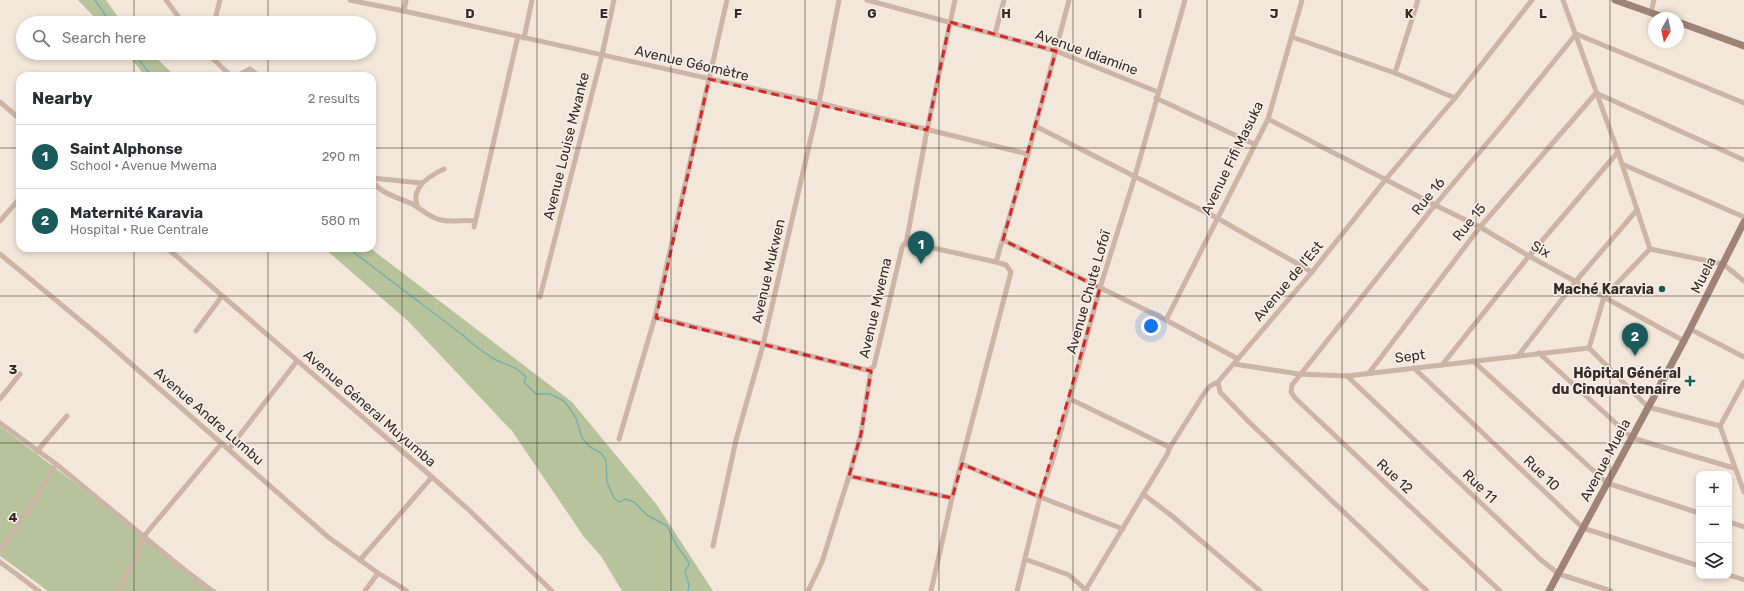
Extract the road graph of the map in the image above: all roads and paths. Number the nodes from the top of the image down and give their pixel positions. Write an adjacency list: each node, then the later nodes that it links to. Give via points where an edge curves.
1 (166, 0): 22 (street)
2 (220, 0): 23 (street)
3 (350, 0): 20 (street, Avenue Géomètre)
4 (406, 0): 20 (street)
5 (532, 0): 30 (street)
6 (614, 0): 33 (street, Avenue Louise Mwanke)
7 (727, 0): 37 (street)
8 (839, 0): 43 (street, Avenue Mukwen)
9 (867, 0): 24 (street, Avenue Idiamine)
10 (955, 0): 24 (street)
11 (1004, 0): 26 (street)
12 (1069, 0): 32 (street)
13 (1185, 0): 38 (street, Avenue Chute Lofoï)
14 (1302, 0): 29 (street, Avenue Fifi Masuka)
15 (1418, 0): 36 (street)
16 (1532, 0): 41 (street, Avenue de l'Est)
17 (1563, 0): 27 (street)
18 (1615, 0): 21 (street)
19 (1654, 0): 21 (street)
20 (404, 10): 28 (street, Avenue Géomètre)
21 (1651, 12)
22 (178, 16)
23 (216, 16)
24 (950, 22): 26 (street, Avenue Idiamine); 48 (street)
25 (1684, 24): 31 (street)
26 (995, 34): 32 (street, Avenue Idiamine)
27 (1576, 34): 39 (street); 44 (street); 61 (street, Rue 16)
28 (518, 36): 30 (street, Avenue Géomètre); 67 (street)
29 (1292, 37): 36 (street); 46 (street, Avenue Fifi Masuka)
30 (524, 38): 33 (street, Avenue Géomètre)
31 (1744, 46)
32 (1056, 51): 38 (street, Avenue Idiamine); 47 (street)
33 (602, 55): 37 (street, Avenue Géomètre); 84 (street, Avenue Louise Mwanke)
34 (214, 60): 35 (street)
35 (227, 72)
36 (1395, 74): 41 (street)
37 (709, 79): 43 (street, Avenue Géomètre); 86 (street)
38 (1158, 92): 40 (street, Avenue Chute Lofoï)
39 (1596, 93): 50 (street); 52 (street); 70 (street, Rue 15)
40 (1156, 98): 49 (street); 55 (street, Avenue Chute Lofoï)
41 (1455, 98): 57 (street, Avenue de l'Est)
42 (0, 102): 45 (street)
43 (819, 103): 48 (street, Avenue Géomètre); 91 (street, Avenue Mukwen)
44 (1744, 103)
45 (16, 116)
46 (1268, 119): 49 (street, Avenue Fifi Masuka); 57 (street, Six)
47 (1035, 126): 51 (street); 55 (street)
48 (927, 130): 51 (street, Avenue Géomètre); 72 (street)
49 (1254, 144): 65 (street, Avenue Fifi Masuka)
50 (1618, 152): 53 (street); 76 (street)
51 (1028, 154): 71 (street)
52 (1744, 160)
53 (1622, 164): 63 (street); 64 (street)
54 (444, 168): 58 (street)
55 (1135, 176): 65 (street); 82 (street, Avenue Chute Lofoï)
56 (376, 178): 58 (street)
57 (1386, 179): 61 (street, Six); 79 (street, Avenue de l'Est)
58 (421, 183): 62 (street, via 416,194)
59 (376, 186): 62 (street)
60 (16, 203): 66 (street)
61 (1435, 205): 70 (street, Six); 105 (street, Rue 16)
62 (419, 209): 67 (street, via 442,221)
63 (1637, 210): 73 (street); 80 (street)
64 (1744, 217)
65 (1216, 218): 79 (street); 87 (street, Avenue Fifi Masuka)
66 (0, 221)
67 (475, 221): 69 (street)
68 (1744, 222): 78 (street, Muela)
69 (474, 227)
70 (1480, 227): 76 (street, Six); 103 (street, Rue 15)
71 (1002, 240): 77 (street); 82 (street)
72 (906, 244): 77 (street, Avenue Mwema, via 912,243); 102 (street, Avenue Mwema, via 902,248 874,366)
73 (1650, 249): 78 (street); 85 (street)
74 (172, 252): 83 (street, Avenue Géneral Muyumba)
75 (0, 254): 117 (street, Avenue Andre Lumbu, via 104,340)
76 (1529, 256): 80 (street, Six); 100 (street)
77 (996, 262): 122 (street, Avenue Mwema, via 1008,266 1010,278)
78 (1723, 264): 81 (street); 88 (street, Muela)
79 (1312, 272): 96 (street, Avenue de l'Est)
80 (1576, 281): 85 (street, Six); 94 (street)
81 (1744, 281)
82 (1100, 288): 87 (street); 110 (street, Avenue Chute Lofoï)
83 (222, 296): 89 (street); 97 (street, Avenue Géneral Muyumba)
84 (540, 297)
85 (1604, 297): 90 (street, Six); 92 (street)
86 (655, 317): 91 (street, Avenue Mwema); 116 (street)
87 (1166, 320): 96 (street)
88 (1690, 329): 90 (street, Muela); 95 (street)
89 (196, 331)
90 (1684, 340): 111 (street, Avenue Muela)
91 (763, 345): 102 (street, Avenue Mwema, via 866,370); 137 (street, Avenue Mukwen, via 736,440)
92 (1589, 348): 93 (street, Sept); 111 (street)
93 (1539, 353): 94 (street, Sept); 115 (street)
94 (1518, 356): 98 (street, Sept)
95 (1744, 357)
96 (1238, 359): 99 (street, Avenue de l'Est)
97 (297, 361): 118 (street); 124 (street, Avenue Géneral Muyumba)
98 (1473, 361): 100 (street, Sept); 126 (street)
99 (1234, 364): 105 (street, Sept); 107 (street, Avenue de l'Est)
100 (1442, 365): 101 (street, Sept)
101 (1414, 368): 103 (street, Sept); 134 (street, Rue 10)
102 (871, 369): 125 (street, via 861,434)
103 (1369, 373): 106 (street, Sept)
104 (20, 374): 109 (street)
105 (1299, 374): 106 (street, Sept); 159 (street, Rue 12, via 1290,388 1292,396)
106 (1347, 376): 144 (street, Rue 11, via 1541,560)
107 (1218, 382): 119 (street, Avenue de l'Est, via 1205,392); 158 (street, via 1220,392 1249,422)
108 (1744, 382): 114 (street)
109 (0, 399)
110 (1070, 399): 119 (street); 130 (street, Avenue Chute Lofoï)
111 (1648, 407): 114 (street); 115 (street, Avenue Muela)
112 (67, 416): 120 (street)
113 (0, 423): 120 (street)
114 (1720, 426): 123 (street)
115 (1632, 438): 123 (street); 126 (street, Avenue Muela)
116 (619, 439)
117 (222, 444): 118 (street, Avenue Andre Lumbu); 136 (street)
118 (229, 449): 140 (street, Avenue Andre Lumbu, via 328,537)
119 (1169, 449): 128 (street, Avenue de l'Est)
120 (37, 451): 121 (street)
121 (56, 464): 136 (street); 138 (street)
122 (962, 464): 129 (street, Avenue Mwema); 130 (street)
123 (1734, 468): 127 (street)
124 (432, 476): 140 (street); 152 (street, Avenue Géneral Muyumba)
125 (849, 476): 129 (street); 153 (street, via 822,562)
126 (1608, 483): 131 (street); 134 (street, Avenue Muela)
127 (1744, 492)
128 (1143, 494): 135 (street, Avenue de l'Est); 157 (street)
129 (952, 498): 154 (street, Avenue Mwema)
130 (1040, 498): 135 (street); 139 (street, Avenue Chute Lofoï)
131 (1696, 512)
132 (1732, 523): 133 (street)
133 (1744, 527)
134 (1583, 528): 142 (street, Rue 10); 144 (street, Avenue Muela)
135 (1123, 529): 156 (street, Avenue de l'Est)
136 (144, 536): 148 (street, via 135,560); 149 (street)
137 (713, 546)
138 (0, 550)
139 (1025, 559): 155 (street, Avenue Chute Lofoï); 156 (street, via 1069,575)
140 (360, 560): 143 (street, Avenue Andre Lumbu)
141 (0, 562): 147 (street)
142 (1696, 565)
143 (378, 573): 150 (street); 151 (street, Avenue Andre Lumbu)
144 (1559, 574): 160 (street, Avenue Muela); 161 (street, Rue 11)
145 (1732, 576): 146 (street)
146 (1744, 580)
147 (39, 591)
148 (117, 591)
149 (210, 591)
150 (365, 591)
151 (407, 591)
152 (552, 591)
153 (808, 591)
154 (931, 591)
155 (1017, 591)
156 (1086, 591)
157 (1260, 591)
158 (1427, 591)
159 (1500, 591)
160 (1549, 591)
161 (1611, 591)

